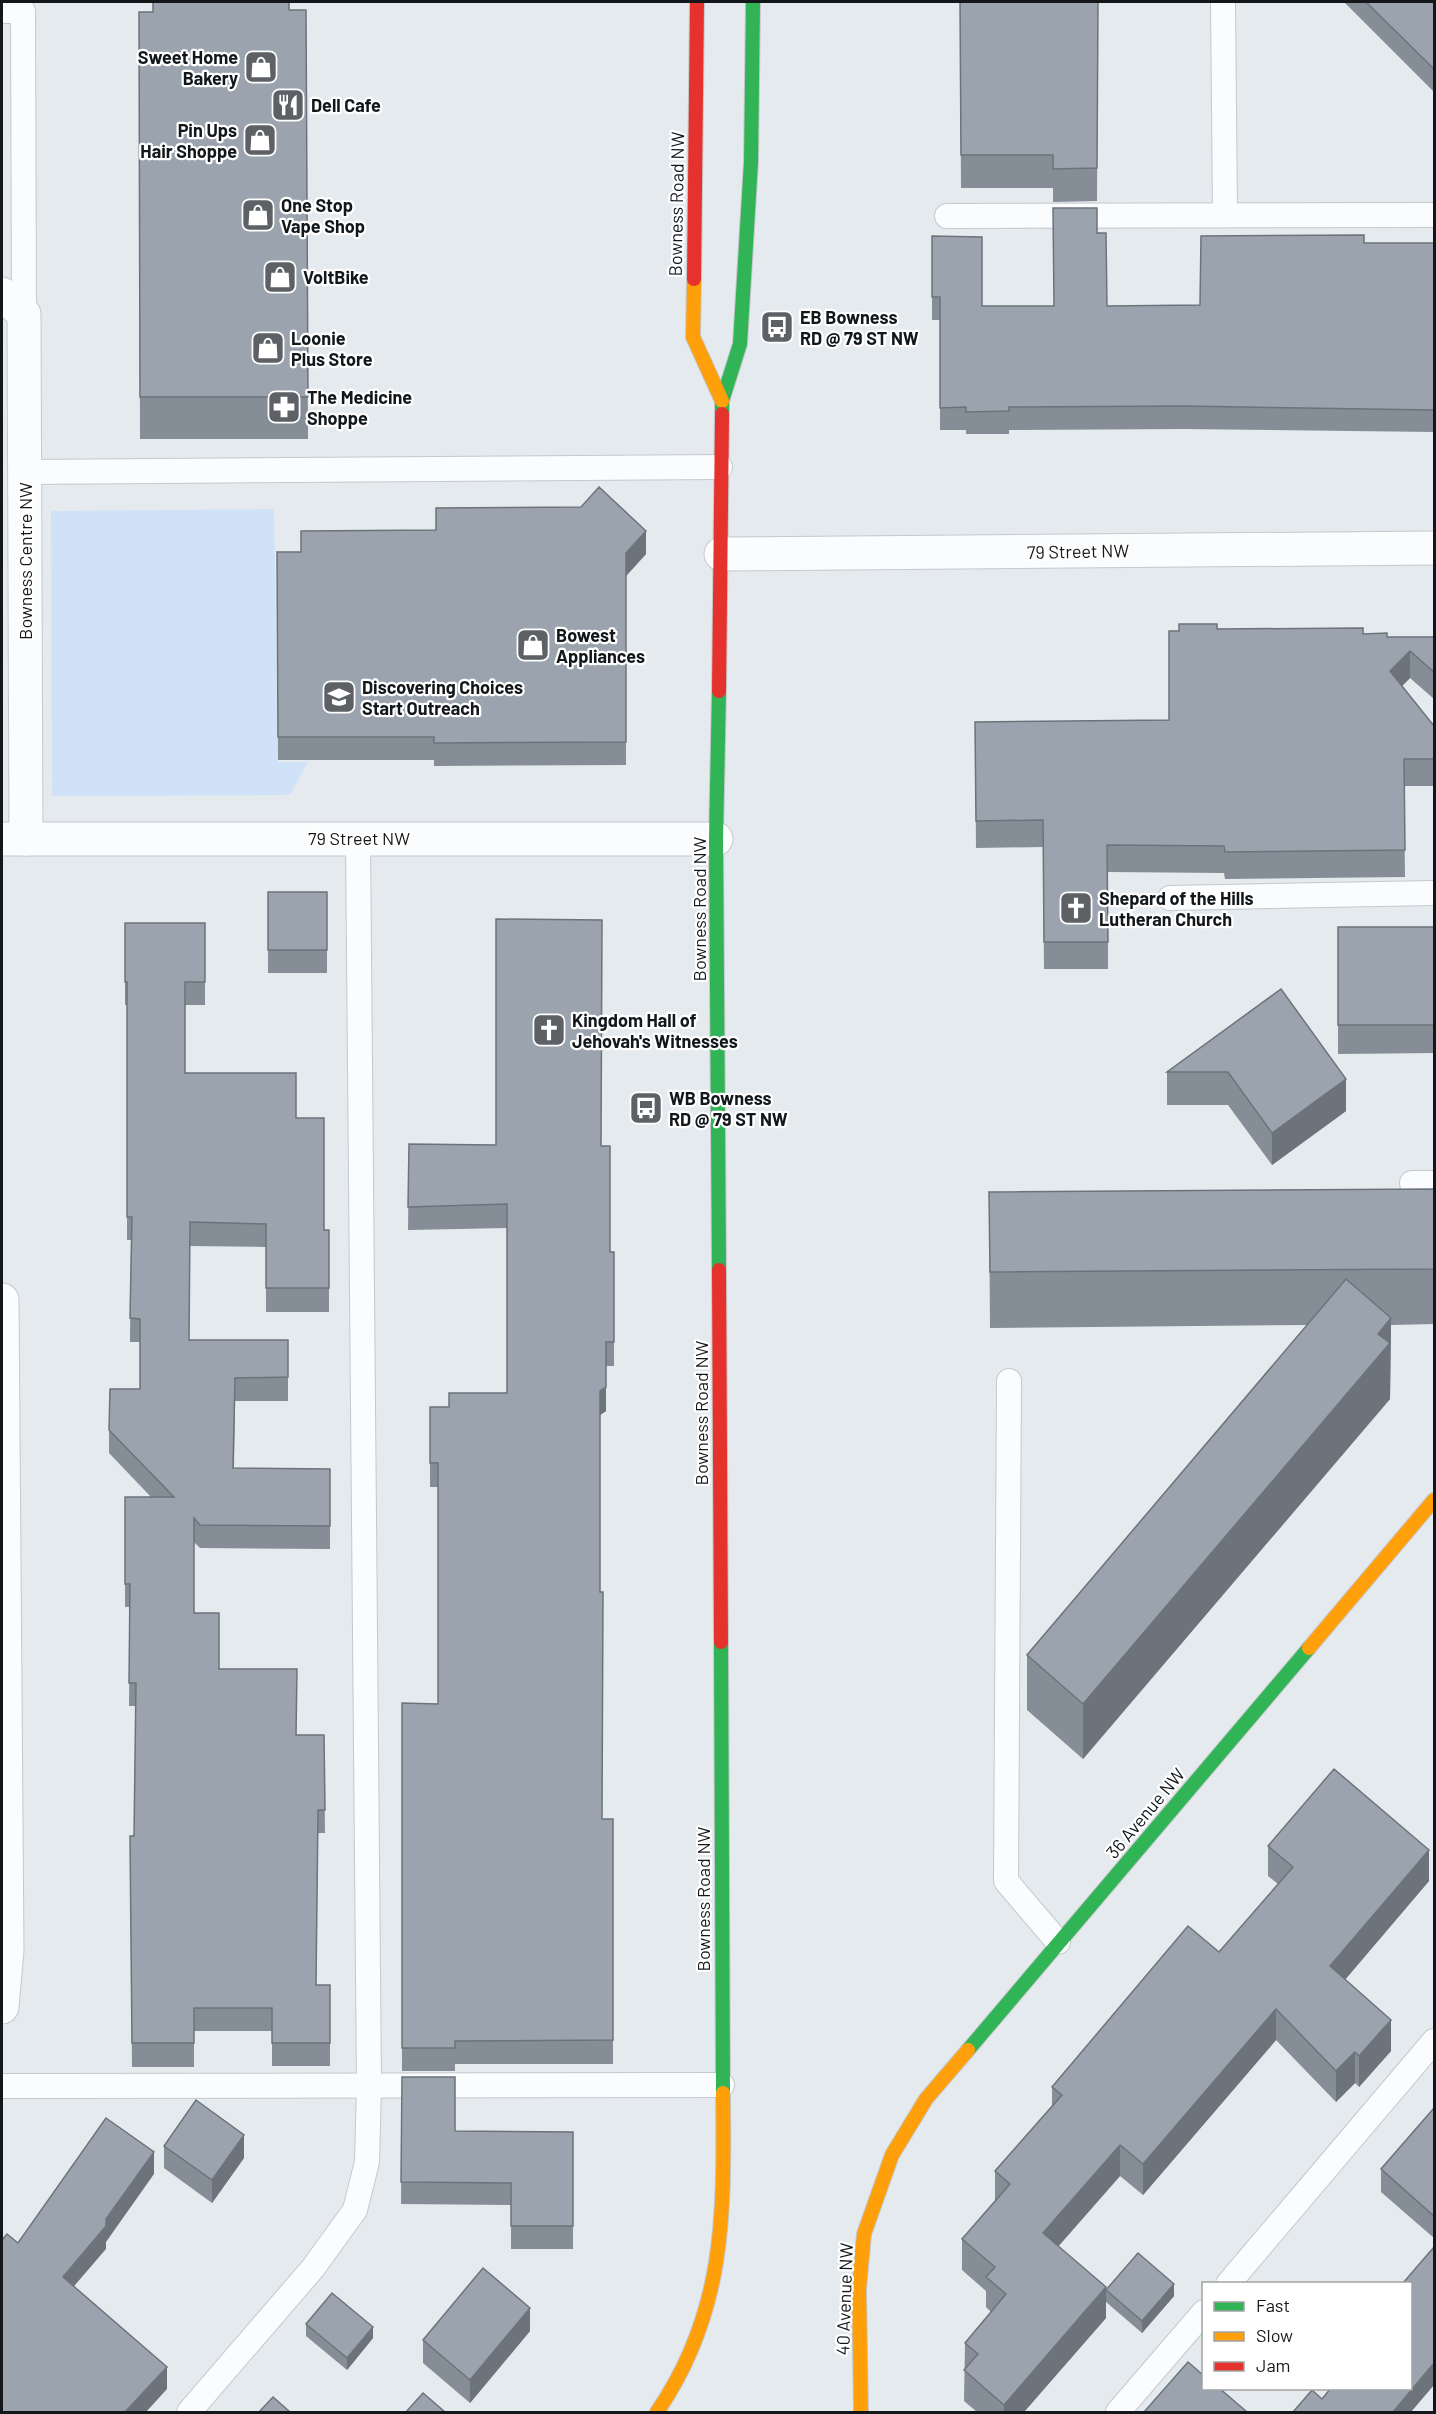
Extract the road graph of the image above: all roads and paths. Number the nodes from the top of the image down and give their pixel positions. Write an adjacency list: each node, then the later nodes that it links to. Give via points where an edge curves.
1 (697, 2): 9 (street, Bowness Road NW, via 693,337)
2 (753, 2): 9 (street, Bowness Road NW, via 751,162 740,344)
3 (1223, 2): 5 (lane)
4 (2, 10): 8 (lane, via 22,11)
5 (1224, 214): 6 (lane); 7 (lane)
6 (1434, 215)
7 (947, 216)
8 (13, 304): 11 (street, Bowness Centre NW)
9 (722, 400): 10 (street, Bowness Road NW)
10 (720, 467): 11 (lane); 13 (street, Bowness Road NW)
11 (25, 472): 15 (street, Bowness Centre NW)
12 (1434, 548): 13 (street, 79 Street NW)
13 (721, 554): 16 (street, Bowness Road NW)
14 (358, 838): 15 (street, 79 Street NW); 16 (street, 79 Street NW); 29 (lane)
15 (14, 839)
16 (716, 839): 27 (street, Bowness Road NW)
17 (1434, 893): 18 (lane)
18 (1170, 898)
19 (2, 1300): 21 (street)
20 (1009, 1381): 24 (lane, via 1006,1881)
21 (3, 1467): 23 (street)
22 (1434, 1501): 24 (street, 36 Avenue NW)
23 (3, 1773): 25 (street, via 7,1950)
24 (1058, 1942): 30 (street, 36 Avenue NW, via 926,2099)
25 (2, 2007)
26 (1434, 2041): 31 (lane)
27 (722, 2085): 29 (lane); 34 (street, Bowness Road NW, via 724,2178 718,2265 703,2322 672,2392)
28 (2, 2086): 29 (lane)
29 (369, 2086): 33 (lane, via 367,2162 355,2210 313,2268)
30 (892, 2155): 35 (street, 40 Avenue NW, via 864,2234 859,2289)
31 (1229, 2282)
32 (1202, 2313): 36 (lane)
33 (189, 2412)
34 (657, 2412)
35 (861, 2412)
36 (1118, 2412)

